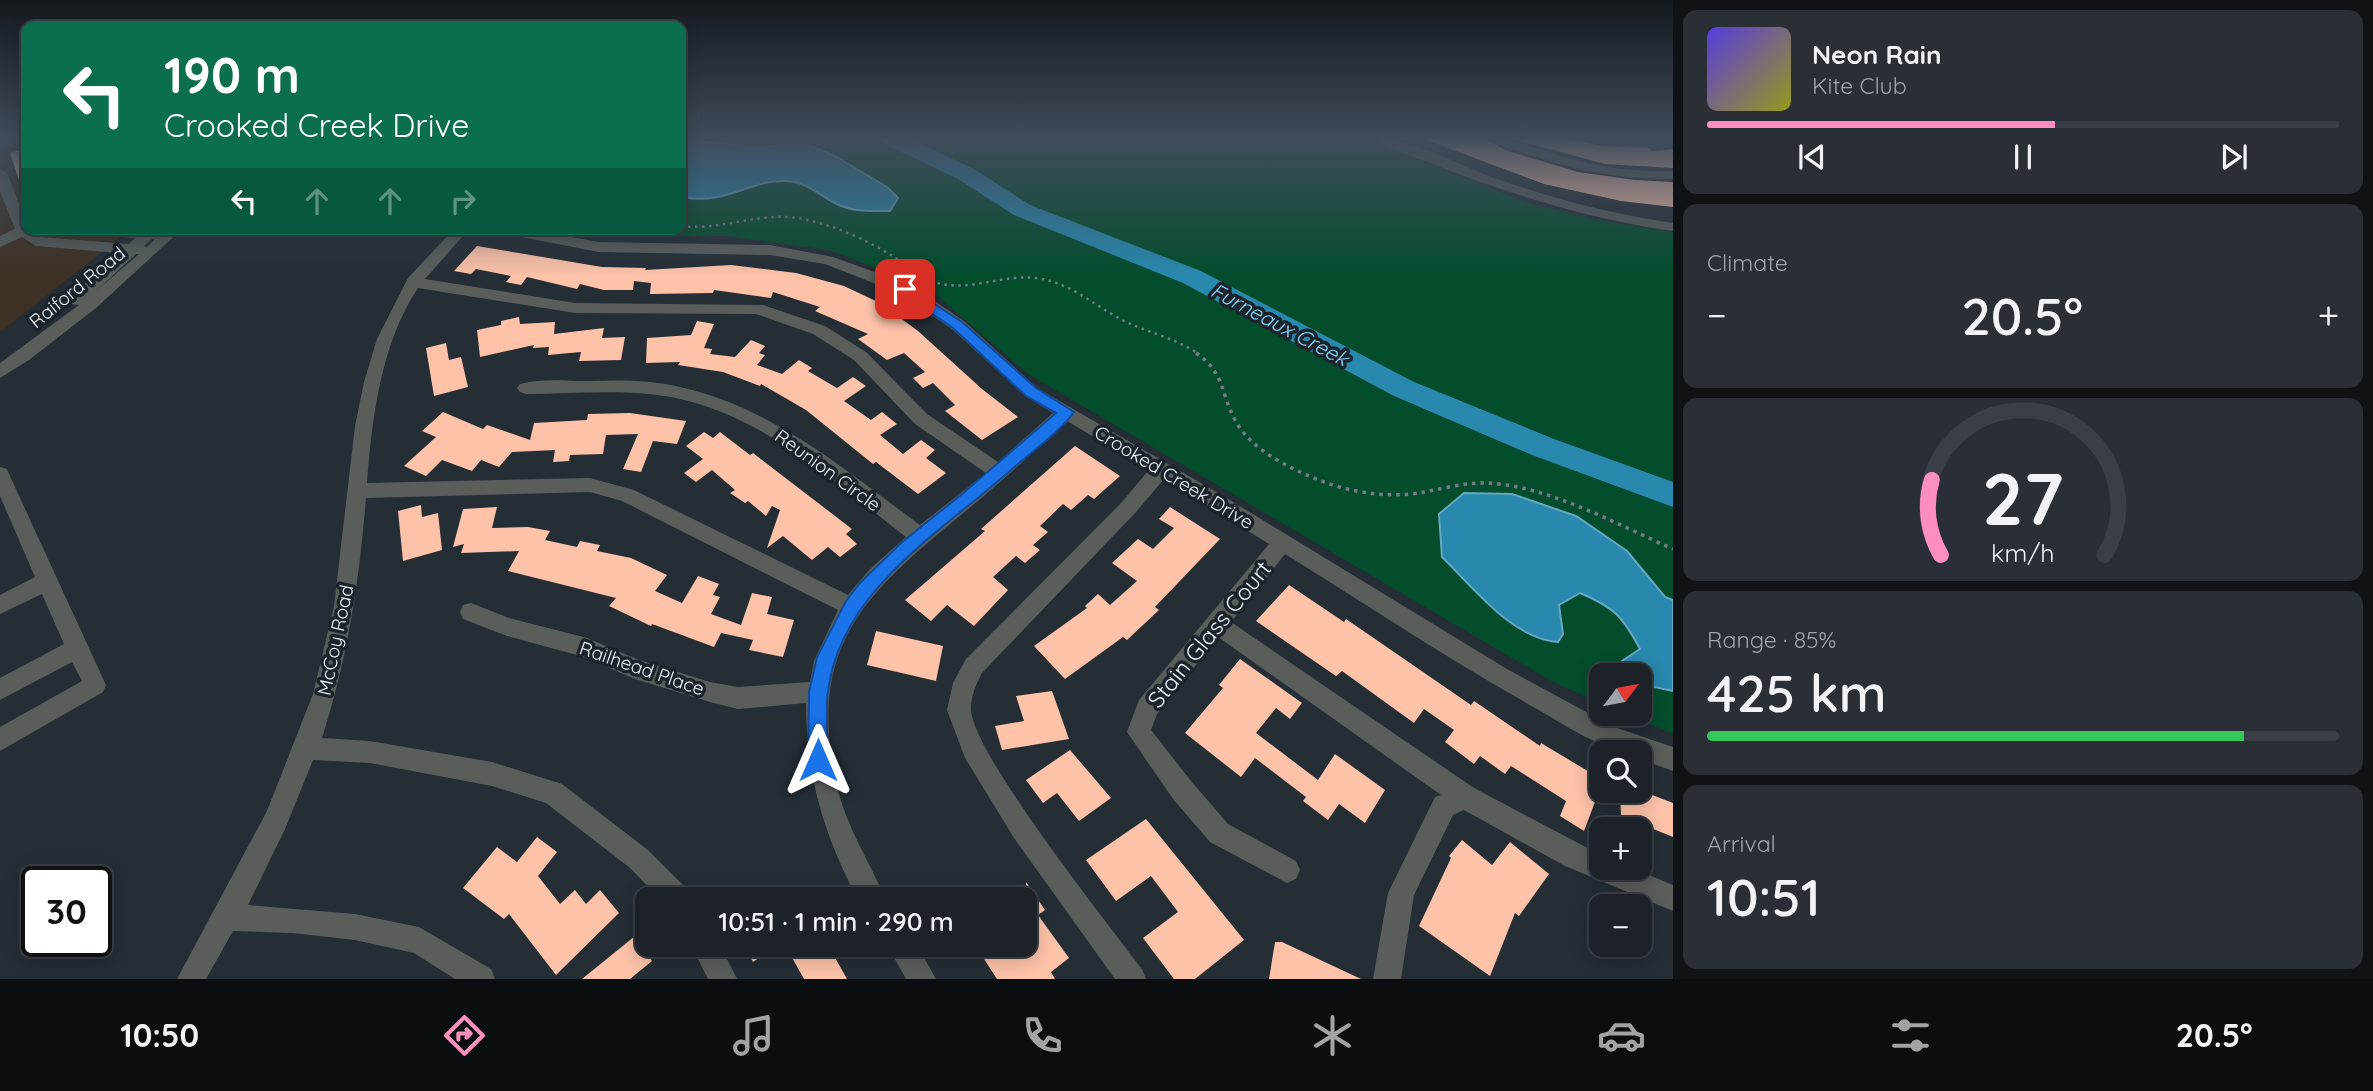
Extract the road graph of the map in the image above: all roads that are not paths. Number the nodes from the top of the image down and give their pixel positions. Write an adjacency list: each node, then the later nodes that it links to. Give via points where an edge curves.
1 (5, 185): 3 (street)
2 (1504, 185): 4 (street, via 1591,213)
3 (21, 226)
4 (1673, 227)
5 (21, 232): 11 (street)
6 (28, 235): 12 (street, via 36,241)
7 (440, 235): 13 (street, McCoy Road, via 424,253)
8 (457, 235): 13 (street, McCoy Road)
9 (533, 235): 17 (street, Crooked Creek Drive, via 599,247 740,247 828,260 905,289 932,306 1031,392)
10 (160, 236): 12 (street); 15 (street, Raiford Road, via 65,326)
11 (0, 242)
12 (134, 250): 14 (street, Raiford Road, via 72,304)
13 (414, 282): 19 (street, via 575,308 757,309 819,330 860,356 921,419); 21 (street, McCoy Road, via 380,360 368,407)
14 (0, 356)
15 (0, 372)
16 (526, 388): 22 (street, Reunion Circle, via 657,390 734,410 788,436)
17 (1066, 412): 18 (street, Crooked Creek Drive); 19 (street)
18 (1161, 469): 23 (street, Crooked Creek Drive); 47 (street, via 974,666 964,683 959,710 973,750 1023,829)
19 (999, 472): 22 (street)
20 (0, 474): 24 (street)
21 (357, 491): 26 (street, via 590,485 628,495); 33 (street, McCoy Road, via 337,649)
22 (920, 536): 26 (street)
23 (1282, 543): 28 (street, Stain Glass Court); 34 (street, Crooked Creek Drive, via 1608,736)
24 (47, 581): 25 (street); 29 (street)
25 (0, 605)
26 (852, 607): 31 (street, via 826,657)
27 (471, 612): 31 (street, Railhead Place, via 499,625 587,648 635,669 719,694 738,698)
28 (1217, 624): 35 (street); 36 (street, Stain Glass Court, via 1147,708 1139,732 1219,833)
29 (77, 648): 30 (street); 32 (street, via 95,685)
30 (0, 690)
31 (818, 692): 38 (street, via 818,760 826,794)
32 (0, 740)
33 (307, 748): 37 (street, via 370,752 492,774 553,793 639,859); 40 (street, McCoy Road, via 286,802)
34 (1673, 759)
35 (1465, 797): 39 (street, via 1574,857); 48 (street, via 1444,806 1401,892)
36 (1287, 870)
37 (667, 887)
38 (867, 887)
39 (1673, 898)
40 (228, 918): 43 (street, McCoy Road); 44 (street, via 355,927 419,941)
41 (711, 957): 45 (street)
42 (908, 957): 46 (street)
43 (191, 979)
44 (481, 979)
45 (723, 979)
46 (922, 979)
47 (1132, 979)
48 (1387, 979)

